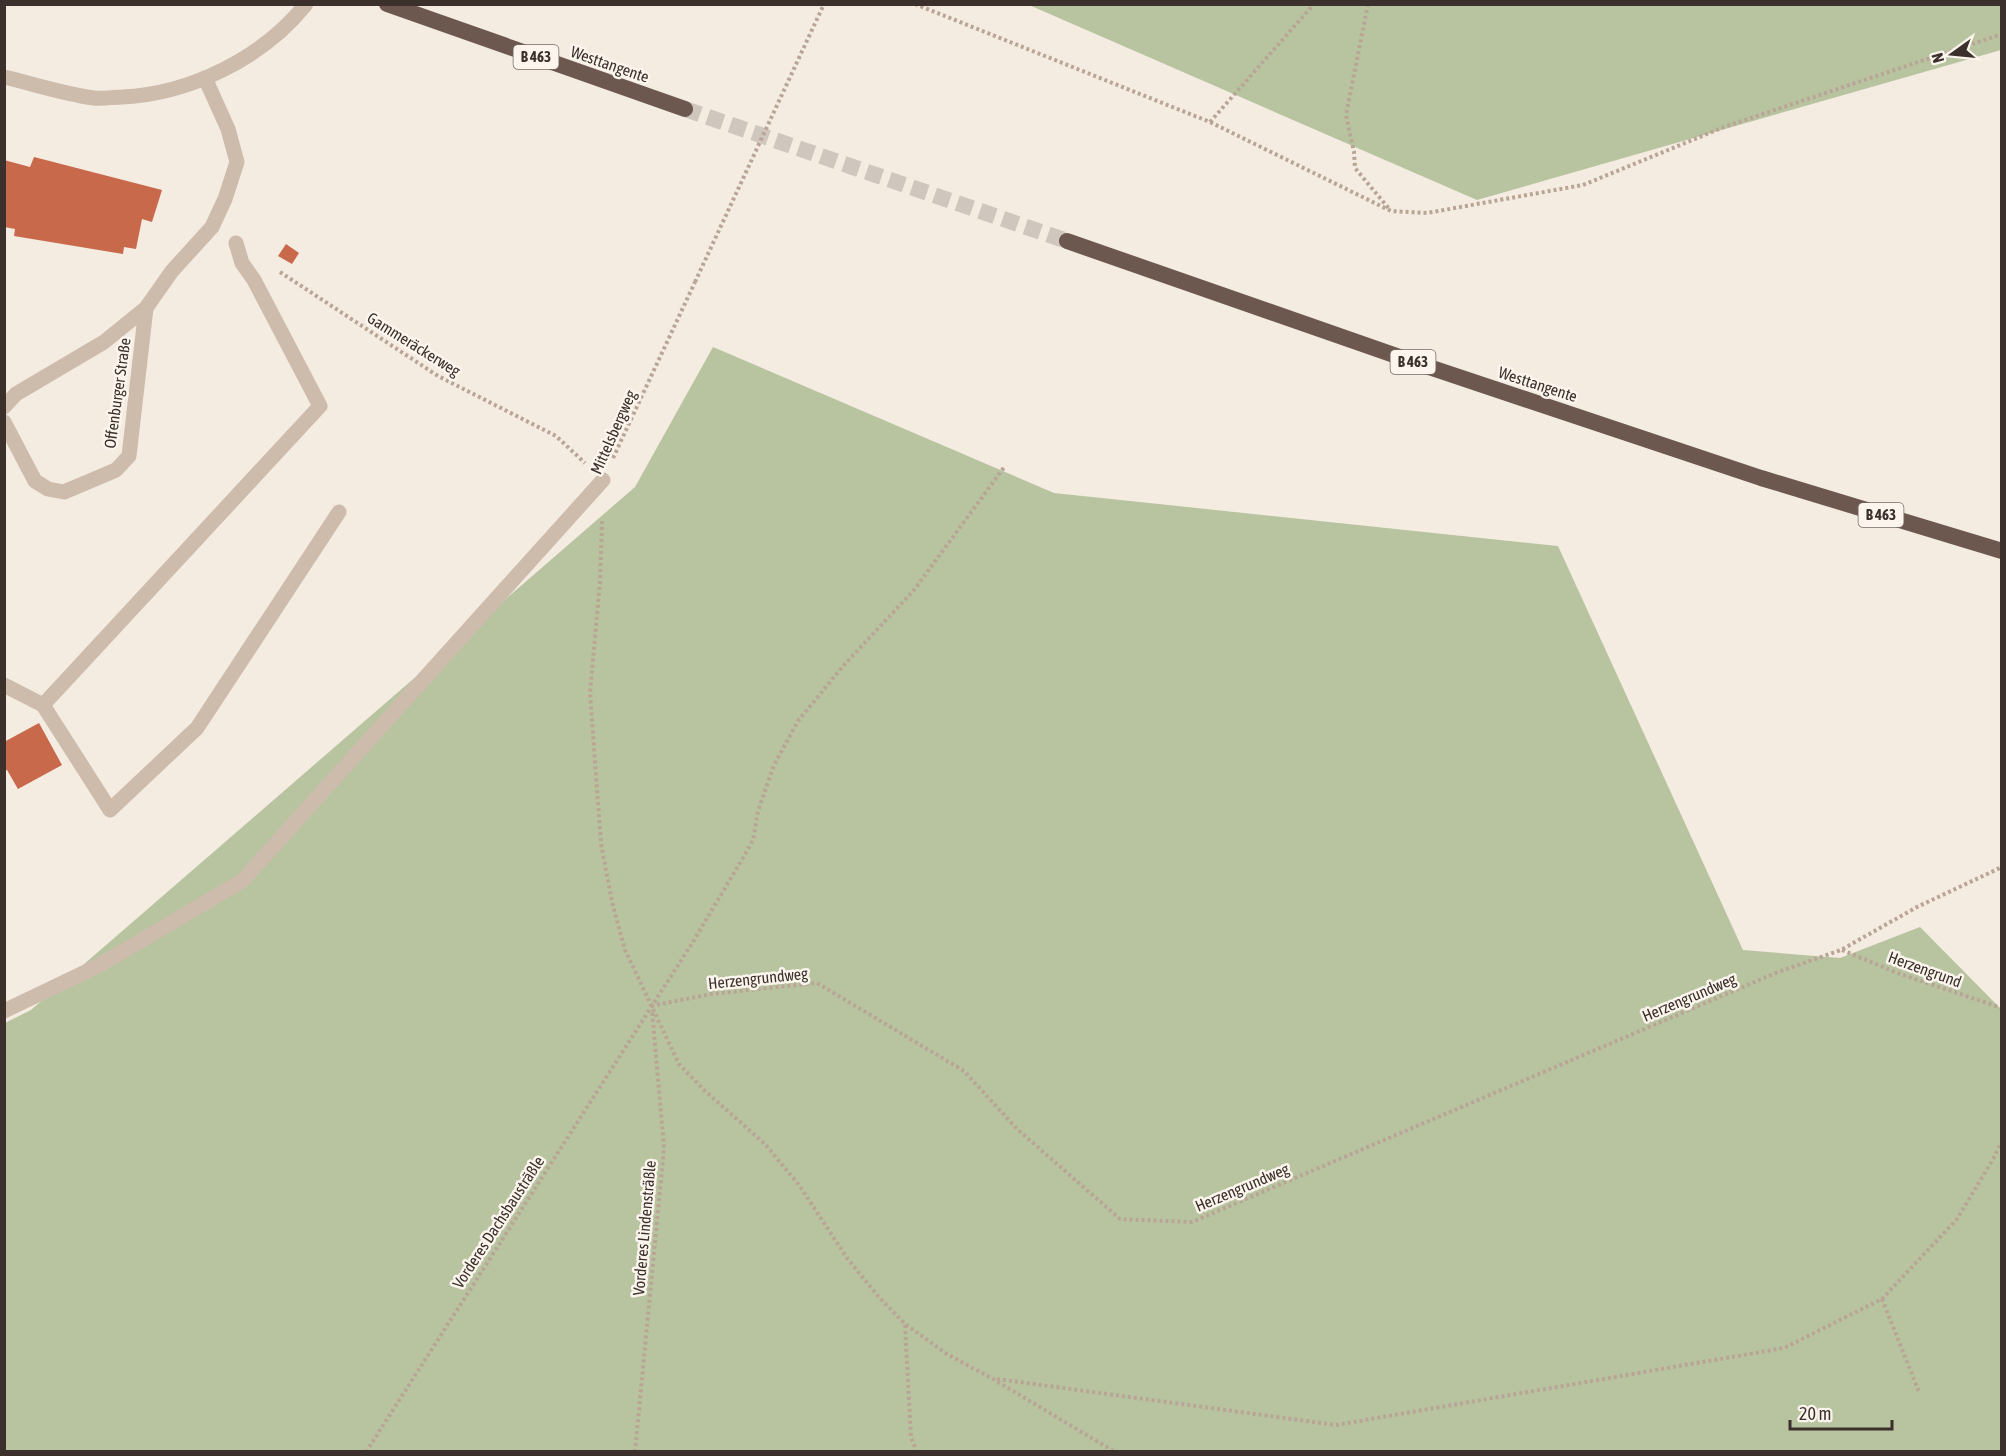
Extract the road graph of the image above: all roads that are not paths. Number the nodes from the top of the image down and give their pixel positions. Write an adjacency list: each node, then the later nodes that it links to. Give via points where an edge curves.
1 (306, 4): 4 (street, via 277,34 249,55)
2 (387, 4): 5 (highway, Westtangente / B 463)
3 (4, 77): 4 (street, via 96,98 136,96)
4 (205, 78): 8 (street, Offenburger Straße, via 228,129 237,162 212,227 172,271)
5 (685, 109)
6 (1066, 241): 13 (highway, Westtangente / B 463, via 1761,478)
7 (236, 243): 15 (street, via 242,263 320,406)
8 (146, 308): 9 (street, Offenburger Straße, via 105,342 16,394); 10 (street, Offenburger Straße, via 129,456 117,470 64,492 48,489 35,481)
9 (4, 407)
10 (4, 422)
11 (603, 480): 16 (street, via 242,881 98,966)
12 (339, 512): 15 (street, via 197,728 110,810)
13 (2001, 551)
14 (4, 685): 15 (street)
15 (43, 705)
16 (4, 1011)

